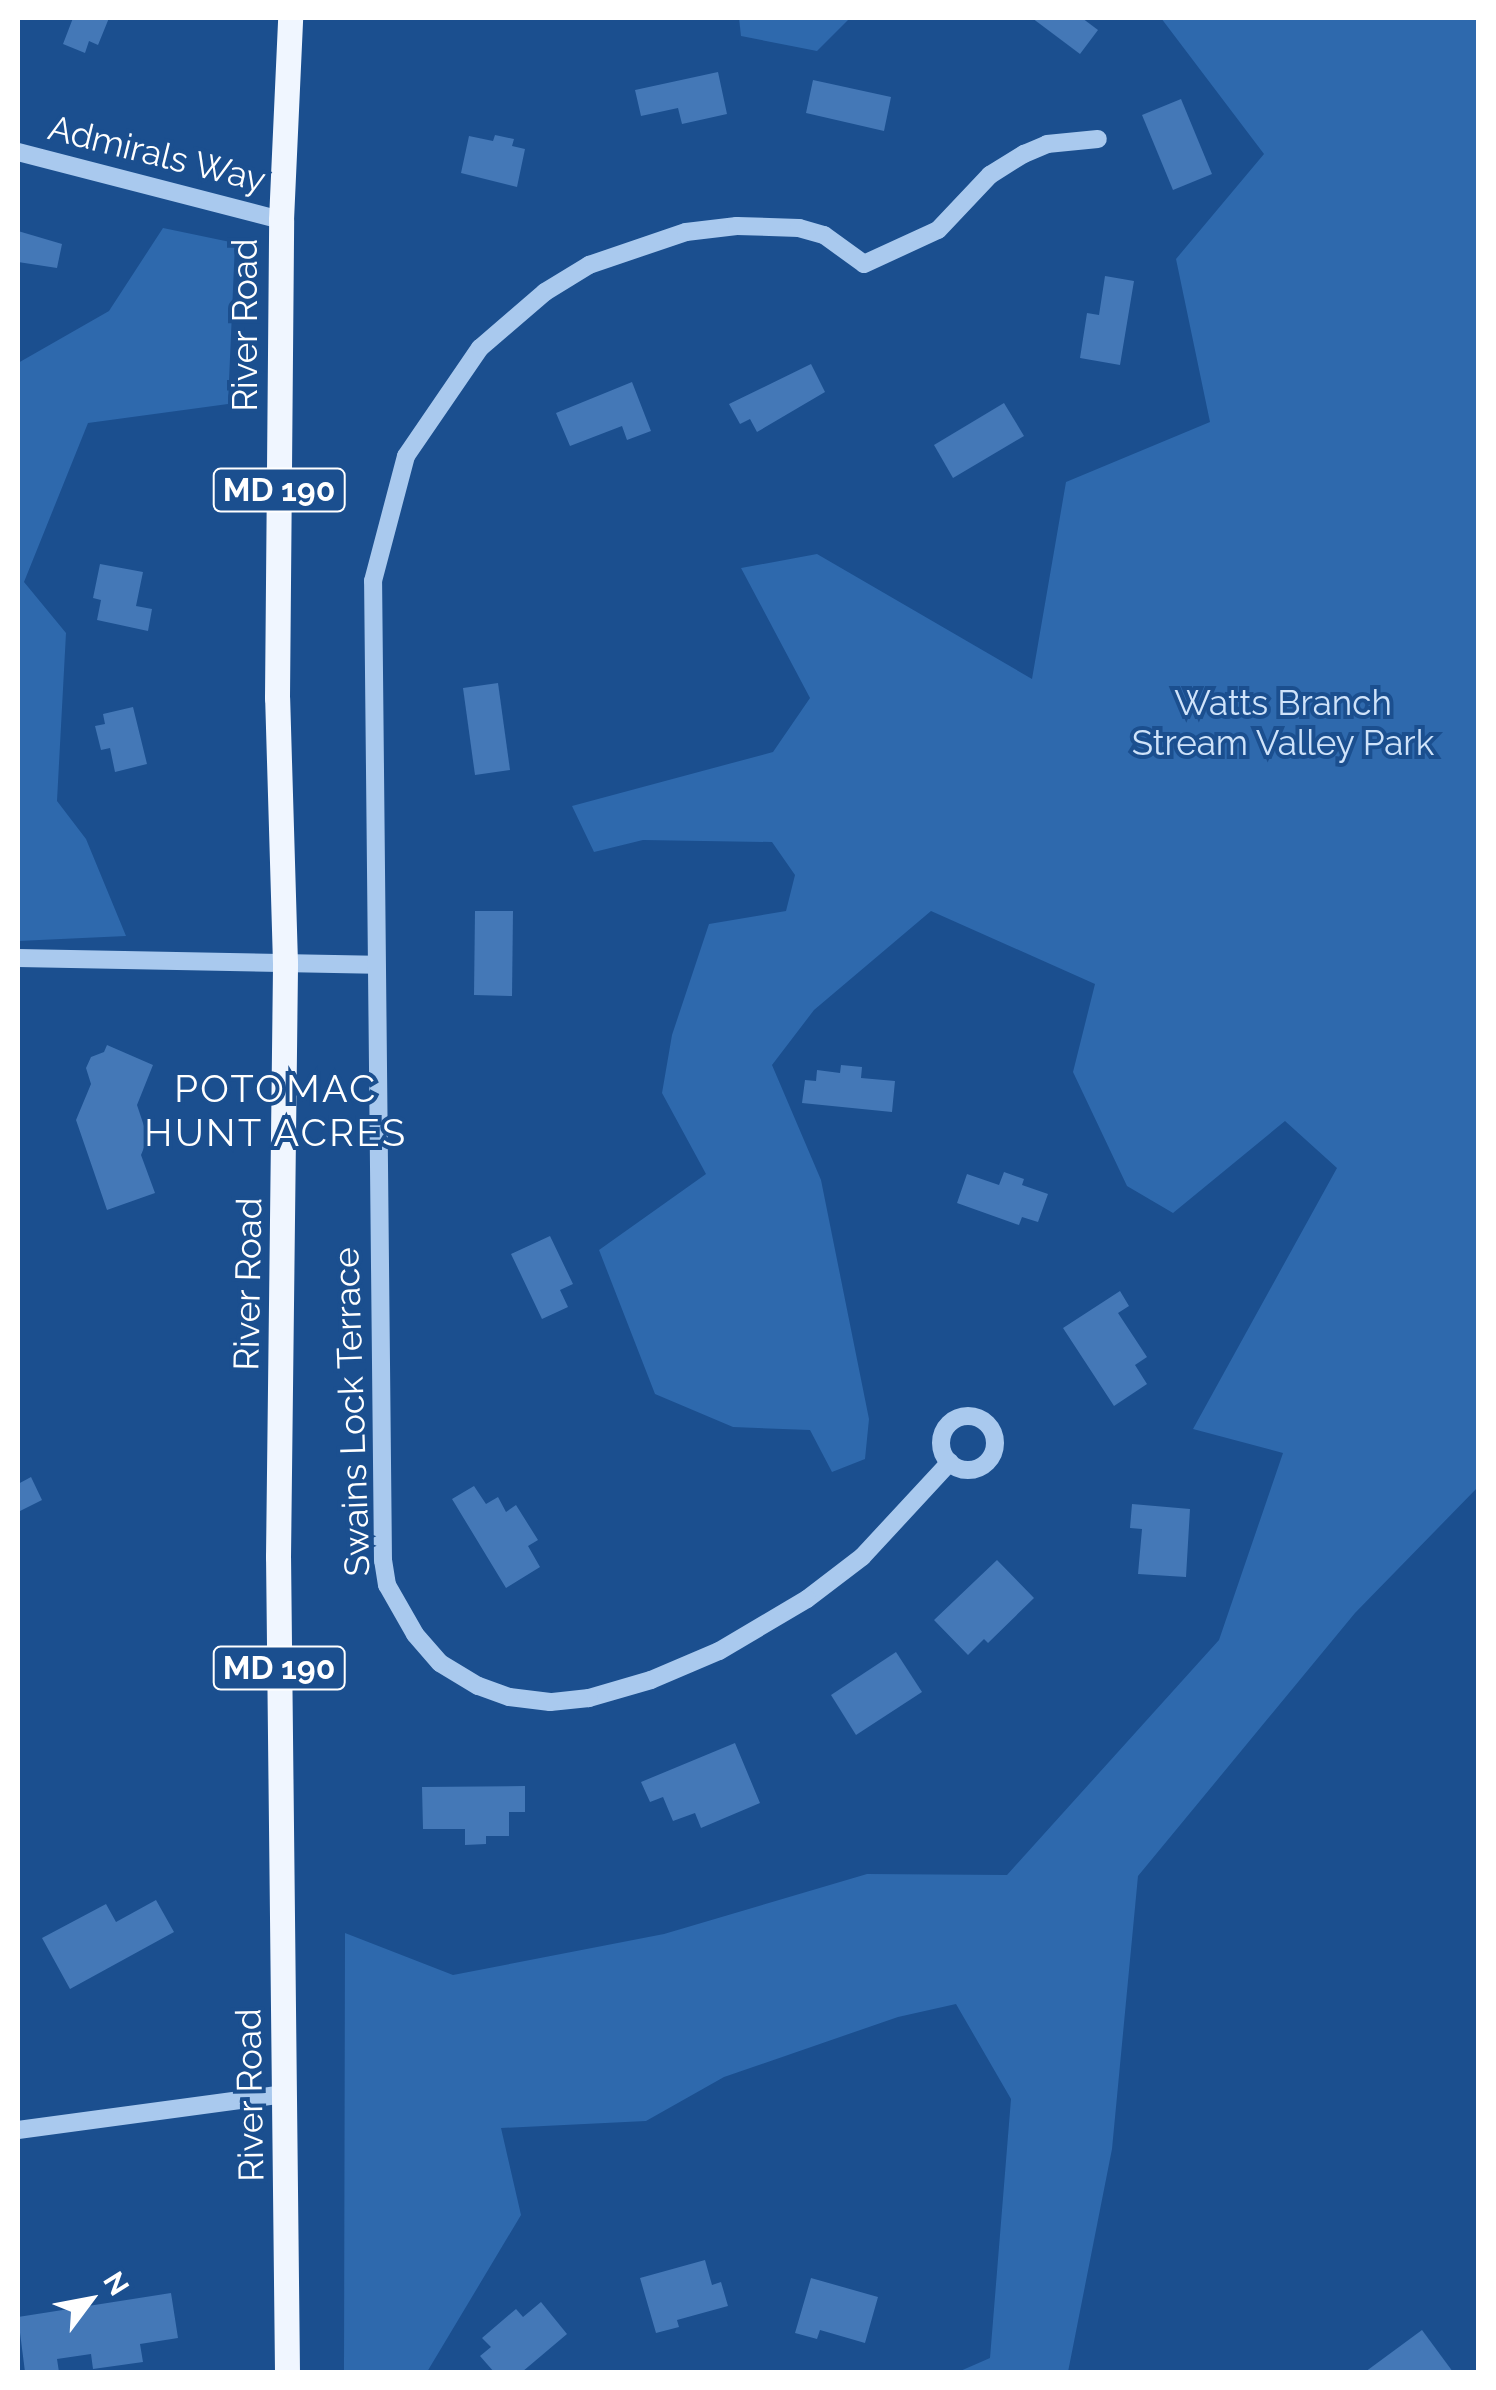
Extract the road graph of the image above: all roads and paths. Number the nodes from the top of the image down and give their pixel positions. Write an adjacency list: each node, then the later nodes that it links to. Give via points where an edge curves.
1 (290, 18): 4 (main road, River Road / MD 190)
2 (1098, 139): 7 (street, Swains Lock Terrace, via 1047,144 1024,154 990,175 938,230 864,264 824,235 799,228 737,226 637,245 545,292 480,348 406,456 373,581)
3 (18, 152): 4 (street, Admirals Way)
4 (281, 220): 6 (main road, River Road / MD 190, via 277,698)
5 (18, 958): 6 (street)
6 (286, 964): 7 (street); 9 (main road, River Road / MD 190, via 278,1557)
7 (374, 965): 8 (street, Swains Lock Terrace, via 383,1561 397,1607 440,1662 478,1686 550,1702 651,1680 719,1652 807,1598 862,1556)
8 (950, 1462)
9 (285, 2094): 10 (street); 11 (main road, River Road / MD 190)
10 (18, 2130)
11 (288, 2372)

